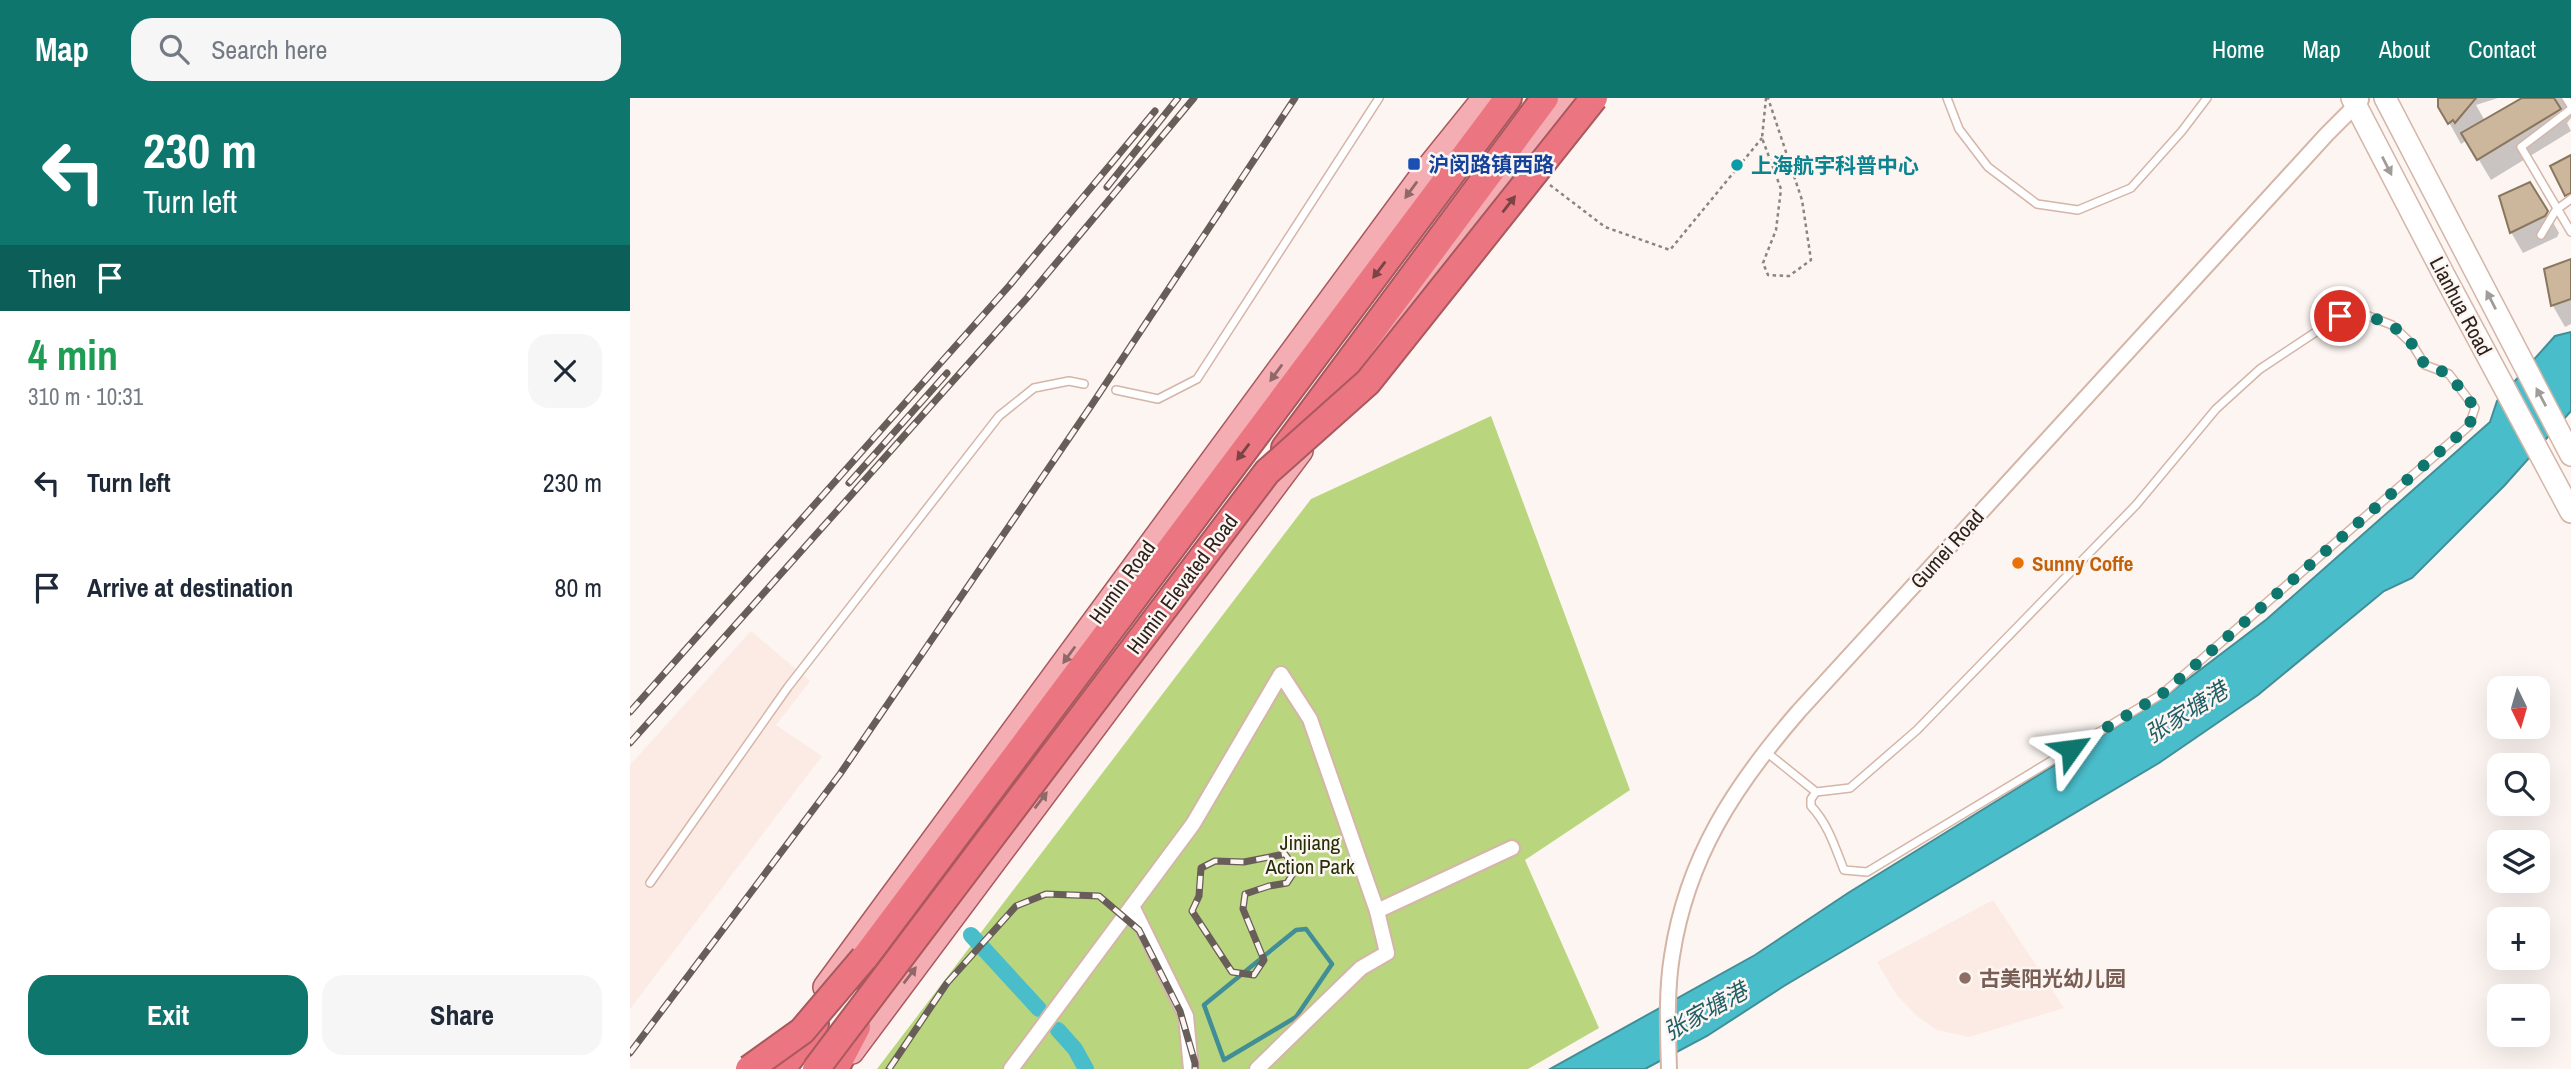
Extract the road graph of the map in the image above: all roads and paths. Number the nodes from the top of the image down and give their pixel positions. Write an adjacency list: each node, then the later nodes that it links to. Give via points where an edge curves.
1 (1379, 98): 21 (lane, via 1196,379 1158,399)
2 (1484, 98): 35 (main road, Humin Road, one-way to 35, via 1422,175)
3 (1508, 98): 32 (highway, Humin Elevated Road, one-way to 32)
4 (1545, 98): 23 (highway, Humin Elevated Road, bridge)
5 (1565, 98): 28 (main road, one-way to 5)
6 (1594, 98): 23 (highway, one-way to 6, bridge, via 1368,382)
7 (1767, 98): 14 (path); 14 (path, via 1802,200 1811,260 1789,276 1768,275 1763,263 1776,230 1781,189)
8 (1947, 98): 9 (lane, via 1959,129 1988,167 2037,204 2078,210 2131,188)
9 (2207, 98)
10 (2385, 98): 22 (main road, Lianhua Road, one-way to 10)
11 (2566, 98): 13 (lane)
12 (2357, 100): 24 (main road, Lianhua Road, one-way to 24); 25 (street, Gumei Road)
13 (2571, 108): 17 (lane, via 2521,146)
14 (1762, 138): 15 (path, via 1670,250 1605,228)
15 (1550, 185)
16 (2571, 199): 17 (lane)
17 (2556, 210): 18 (lane); 19 (lane)
18 (2571, 232)
19 (2541, 235)
20 (1084, 384): 29 (lane, via 1069,381 1034,388 999,416 789,687)
21 (1115, 390)
22 (2571, 455)
23 (1267, 472): 32 (highway, Humin Elevated Road, bridge)
24 (2571, 512)
25 (1765, 751): 26 (lane); 44 (street, Gumei Road, via 1732,796 1708,840 1679,922 1669,986)
26 (1816, 792): 26 (lane, via 1811,806 1820,815 1844,870 1867,872 2162,694 2469,426 2475,408 2449,374 2425,365 2392,325 2366,315 2340,316 2260,369 2216,410 2136,505 1917,730 1850,788)
27 (1512, 848): 31 (street)
28 (1000, 855): 32 (main road, via 951,870); 40 (main road, one-way to 28)
29 (650, 883)
30 (1132, 906): 31 (street, via 1193,824 1281,674 1310,719); 41 (street); 42 (street, via 1186,1016)
31 (1377, 911): 43 (street, via 1387,953 1361,968)
32 (876, 966): 33 (highway, bridge); 37 (highway, Humin Elevated Road, bridge); 38 (main road); 39 (highway, Humin Elevated Road, bridge); 40 (highway, bridge)
33 (802, 1031): 34 (highway, bridge); 36 (highway, bridge)
34 (749, 1069)
35 (765, 1069)
36 (770, 1069)
37 (782, 1069)
38 (802, 1069)
39 (816, 1069)
40 (837, 1069)
41 (1011, 1069)
42 (1191, 1069)
43 (1257, 1069)
44 (1669, 1069)

